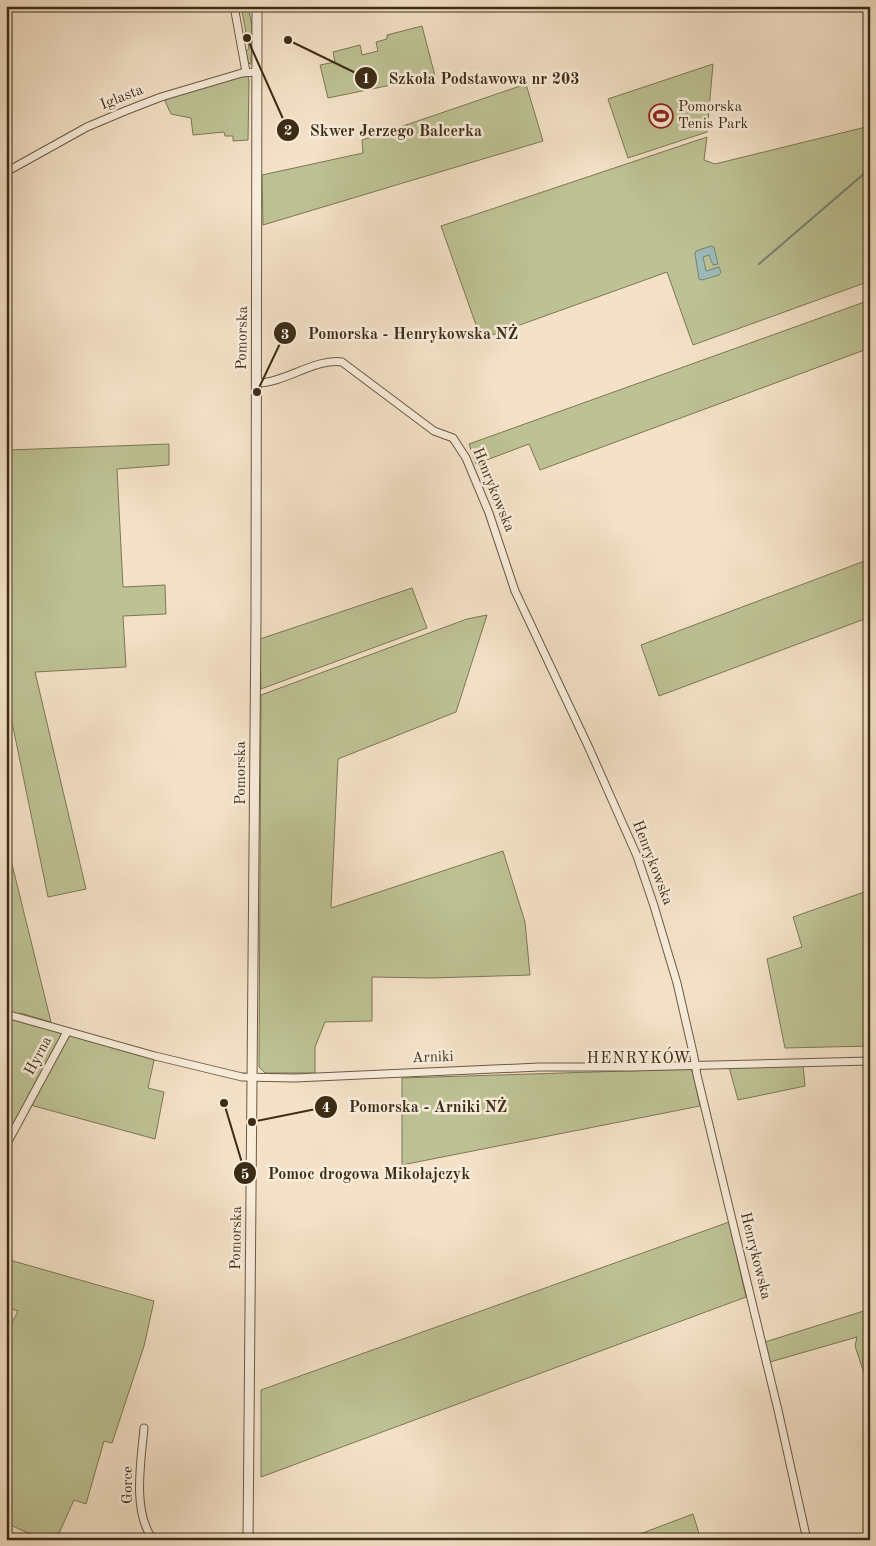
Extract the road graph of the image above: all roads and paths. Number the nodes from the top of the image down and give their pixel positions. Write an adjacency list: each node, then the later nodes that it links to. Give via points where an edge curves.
1 (234, 6): 3 (street)
2 (257, 6): 4 (street, Pomorska)
3 (246, 72): 4 (street, Iglasta); 5 (street, Iglasta, via 125,111 87,127)
4 (256, 72): 6 (street, Pomorska)
5 (6, 172)
6 (256, 383): 10 (street, Henrykowska, via 269,382 324,363 342,362 434,431 450,435 456,441 489,513 515,591 638,856 678,983); 11 (street, Pomorska)
7 (6, 1014): 8 (street, Arniki)
8 (67, 1032): 11 (street, Arniki, via 204,1069); 12 (street, Hyrna)
9 (870, 1061): 10 (street, Arniki)
10 (695, 1064): 11 (street, Arniki); 16 (street, Henrykowska)
11 (253, 1077): 15 (street, Pomorska)
12 (6, 1145)
13 (144, 1428): 14 (street, Gorce, via 140,1469 141,1516)
14 (153, 1540)
15 (248, 1540)
16 (807, 1540)

